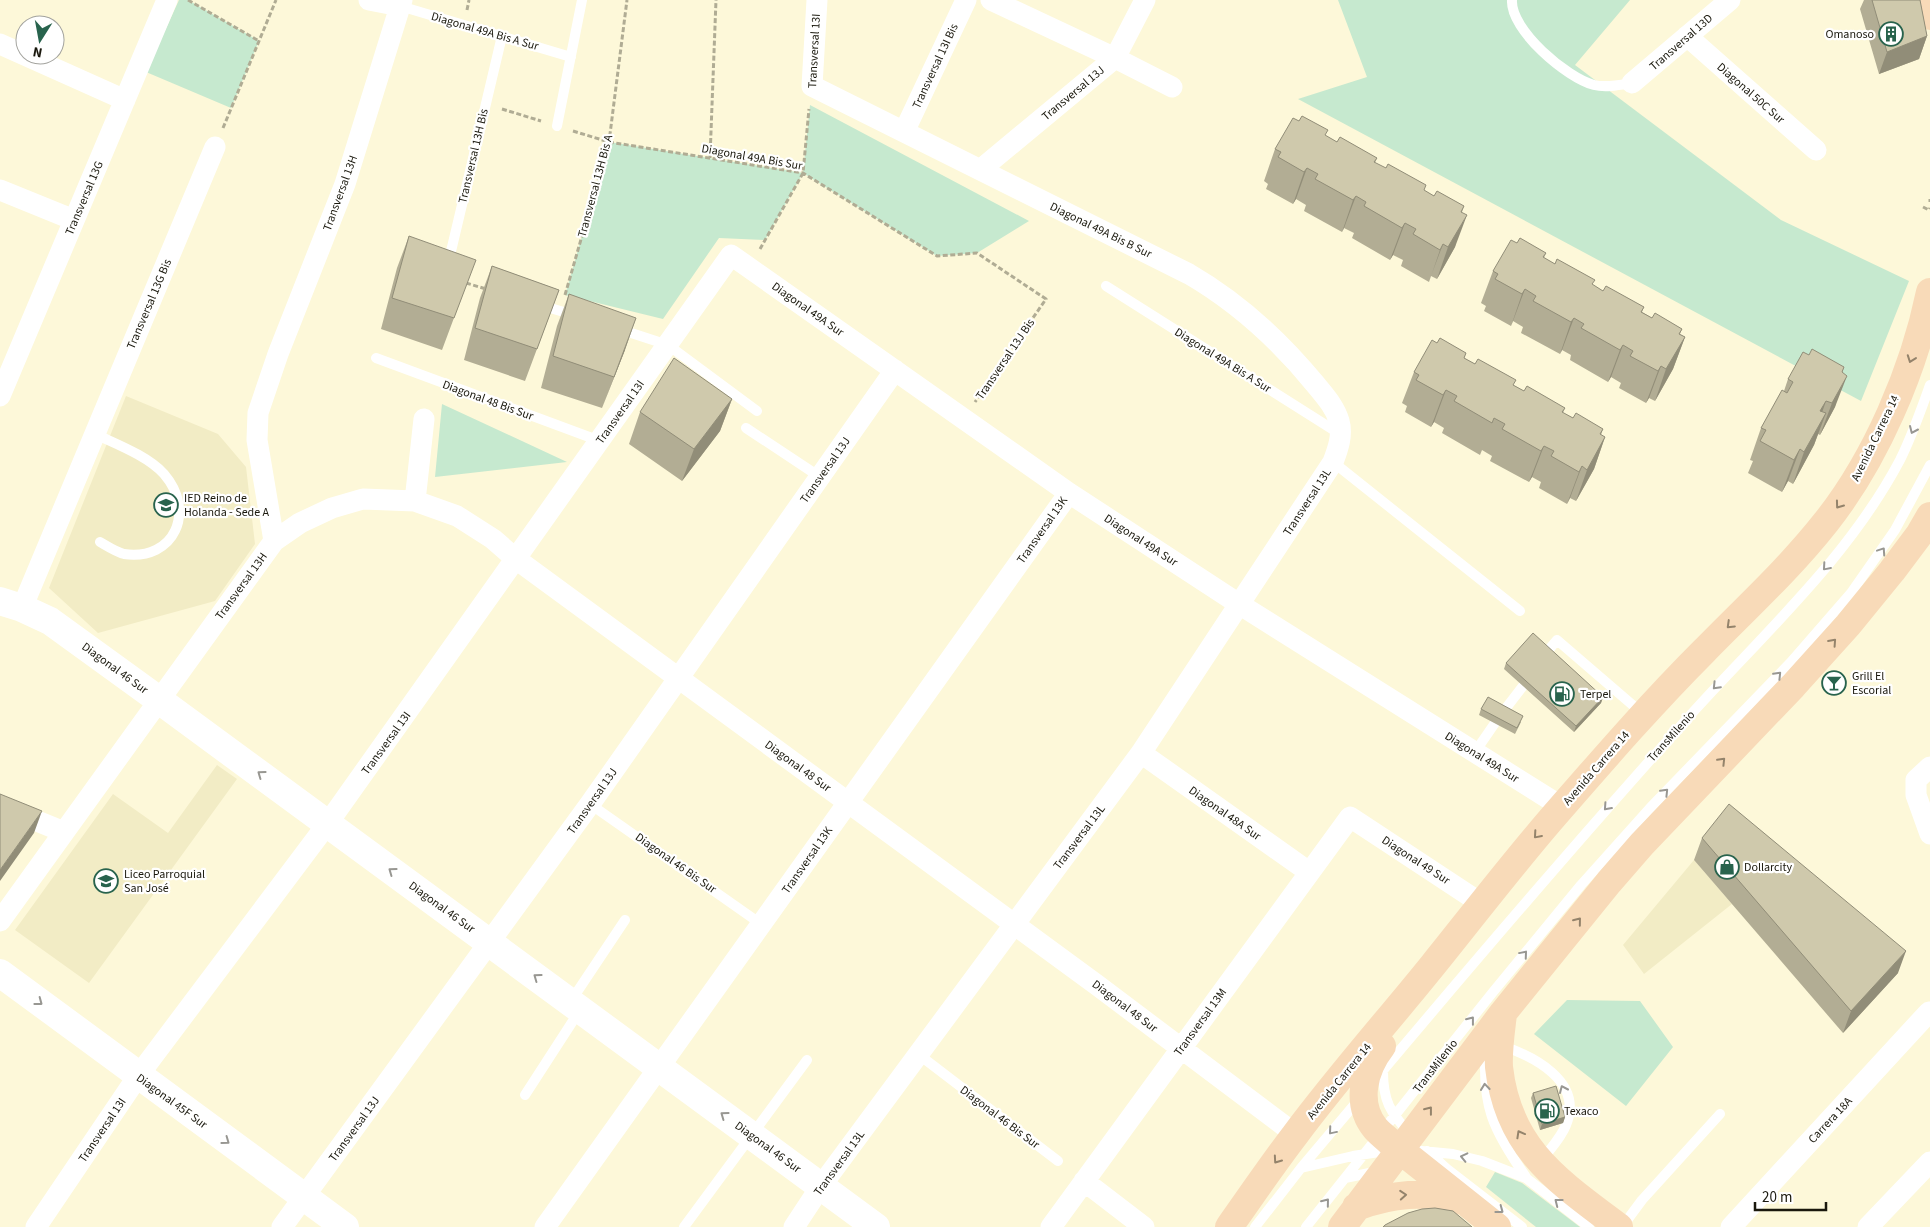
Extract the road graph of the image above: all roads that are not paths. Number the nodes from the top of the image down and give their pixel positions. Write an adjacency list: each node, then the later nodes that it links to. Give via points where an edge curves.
1 (167, 0): 21 (street, Transversal 13G)
2 (369, 0): 11 (street, Diagonal 49A Bis A Sur)
3 (582, 0): 16 (lane)
4 (816, 0): 19 (street, Transversal 13I)
5 (966, 0): 23 (street, Transversal 13I Bis)
6 (991, 0): 17 (street)
7 (1145, 0): 17 (street, Transversal 13J)
8 (1512, 0): 18 (lane, via 1512,8 1526,36 1571,76 1594,85)
9 (1730, 0): 14 (street, Transversal 13D)
10 (1927, 0): 12 (main road)
11 (401, 3): 13 (lane, Diagonal 49A Bis A Sur); 53 (street, Transversal 13H, via 345,184 258,413 257,440)
12 (1930, 16)
13 (502, 36): 16 (lane, Diagonal 49A Bis A Sur); 30 (lane, Transversal 13H Bis)
14 (1687, 36): 18 (street, Transversal 13D); 25 (street, Diagonal 50C Sur)
15 (0, 44): 21 (street)
16 (571, 57): 22 (lane)
17 (1115, 58): 20 (street); 26 (street, Transversal 13J)
18 (1632, 83)
19 (812, 86): 23 (street, Diagonal 49A Bis B Sur)
20 (1172, 87)
21 (125, 100): 28 (street, Transversal 13G)
22 (558, 126)
23 (904, 132): 26 (street, Diagonal 49A Bis B Sur)
24 (215, 147): 44 (street, Transversal 13G Bis)
25 (1816, 150)
26 (980, 170): 45 (street, Diagonal 49A Bis B Sur, via 1212,287 1255,320 1300,365 1332,405)
27 (0, 190): 28 (street)
28 (74, 220): 40 (street, Transversal 13G)
29 (731, 255): 36 (street, Transversal 13I); 38 (street, Diagonal 49A Sur)
30 (444, 276)
31 (1106, 286): 45 (lane, Diagonal 49A Bis A Sur)
32 (537, 304): 34 (lane)
33 (1928, 306): 64 (main road, Avenida Carrera 14, one-way to 64, via 1911,360 1877,441 1845,497 1789,566)
34 (587, 319)
35 (605, 325): 36 (lane)
36 (668, 345): 41 (lane); 46 (street, Transversal 13I)
37 (376, 358): 46 (lane, Diagonal 48 Bis Sur)
38 (895, 370): 49 (street, Transversal 13J); 50 (street, Diagonal 49A Sur)
39 (1930, 385): 93 (lane, TransMilenio, one-way to 93, via 1900,459 1856,530 1830,564 1597,818)
40 (0, 396)
41 (757, 411)
42 (424, 419): 51 (street)
43 (746, 428): 49 (lane)
44 (95, 434): 54 (lane, via 131,450 163,474 176,494 180,518 170,540 150,553 122,554); 56 (street, Transversal 13G Bis)
45 (1340, 434): 47 (street, Transversal 13L, via 1340,446)
46 (600, 441): 55 (street, Transversal 13I)
47 (1333, 462): 57 (street, Transversal 13L); 58 (lane)
48 (1930, 465): 85 (lane, TransMilenio, one-way to 48, via 1581,885 1650,808 1791,662 1851,593 1895,530)
49 (820, 478): 60 (street, Transversal 13J)
50 (1069, 493): 57 (street, Diagonal 49A Sur); 69 (street, Transversal 13K)
51 (415, 501): 53 (street, Diagonal 48 Sur, via 364,499 332,508 300,523); 55 (street, Diagonal 48 Sur, via 457,516 493,539)
52 (1930, 516): 85 (main road, one-way to 52, via 1848,625 1892,571)
53 (274, 541): 62 (street, Transversal 13H)
54 (100, 542)
55 (516, 560): 60 (street, Diagonal 48 Sur); 74 (street, Transversal 13I)
56 (11, 604): 62 (street, Diagonal 46 Sur, via 50,621)
57 (1239, 604): 66 (street, Diagonal 49A Sur); 67 (street, Transversal 13L)
58 (1520, 611)
59 (1546, 654): 64 (lane, via 1557,640)
60 (678, 678): 69 (street, Diagonal 48 Sur); 70 (street, Transversal 13J)
61 (1523, 686): 63 (lane)
62 (160, 700): 74 (street, Diagonal 46 Sur, one-way to 62); 75 (street, Transversal 13H)
63 (1503, 712)
64 (1644, 714): 72 (main road, Avenida Carrera 14)
65 (1496, 723): 66 (lane)
66 (1475, 752): 72 (street, Diagonal 49A Sur)
67 (1141, 753): 77 (street, Diagonal 48A Sur); 82 (street, Transversal 13L)
68 (1923, 773): 76 (street, via 1916,795)
69 (848, 802): 81 (street, Transversal 13K); 82 (street, Diagonal 48 Sur)
70 (590, 804): 81 (lane, Diagonal 46 Bis Sur); 83 (street, Transversal 13J)
71 (0, 806): 75 (street)
72 (1562, 807): 78 (main road, Avenida Carrera 14, one-way to 78)
73 (1350, 817): 77 (street, Transversal 13M); 78 (street, Diagonal 49 Sur)
74 (328, 823): 83 (street, Diagonal 46 Sur, one-way to 74); 94 (street, Transversal 13I)
75 (64, 832): 80 (street, Transversal 13H)
76 (1930, 834)
77 (1309, 872): 89 (street, Transversal 13M)
78 (1482, 904): 95 (main road, via 1427,988 1379,1050 1370,1066); 98 (main road, Avenida Carrera 14)
79 (625, 920): 86 (lane)
80 (0, 921)
81 (761, 924): 92 (street, Transversal 13K)
82 (1014, 924): 89 (street, Diagonal 48 Sur); 90 (street, Transversal 13L)
83 (490, 943): 86 (street, Diagonal 46 Sur, one-way to 83); 108 (street, Transversal 13J)
84 (0, 973): 94 (street, Diagonal 45F Sur, one-way to 94)
85 (1498, 1002): 88 (main road); 100 (lane, TransMilenio, one-way to 85)
86 (575, 1005): 92 (street, Diagonal 46 Sur); 96 (lane)
87 (1929, 1012): 127 (street, Carrera 18A)
88 (1493, 1040): 100 (main road, one-way to 88); 104 (main road, one-way to 88, via 1526,1145 1511,1117); 104 (lane, one-way to 88, via 1561,1135 1570,1105 1562,1084 1549,1069)
89 (1181, 1048): 98 (street, Diagonal 48 Sur); 106 (street, Transversal 13M)
90 (918, 1054): 101 (lane, Diagonal 46 Bis Sur); 107 (street, Transversal 13L)
91 (807, 1060): 99 (lane)
92 (659, 1067): 99 (street, Diagonal 46 Sur, one-way to 92); 114 (street, Transversal 13K)
93 (1383, 1070): 95 (lane, TransMilenio); 100 (lane, via 1383,1085)
94 (138, 1076): 108 (street, Diagonal 45F Sur, one-way to 108); 111 (street, Transversal 13I)
95 (1363, 1094): 100 (main road, via 1369,1118); 103 (lane, TransMilenio, one-way to 103)
96 (525, 1095)
97 (1720, 1114): 126 (lane)
98 (1296, 1134): 120 (main road, Avenida Carrera 14, one-way to 120)
99 (752, 1136): 107 (street, Diagonal 46 Sur); 115 (lane)
100 (1399, 1152): 103 (lane); 104 (lane, one-way to 100, via 1453,1154); 105 (lane); 105 (lane, TransMilenio); 109 (main road); 110 (main road)
101 (1058, 1162)
102 (1930, 1162): 128 (street)
103 (1301, 1168): 121 (lane, TransMilenio)
104 (1533, 1171): 125 (lane, one-way to 104); 126 (main road, via 1568,1189)
105 (1346, 1178): 122 (lane, TransMilenio, one-way to 105)
106 (1084, 1181): 118 (street, Transversal 13M); 119 (street)
107 (821, 1186): 116 (street, Transversal 13L); 117 (street, Diagonal 46 Sur)
108 (303, 1198): 112 (street, Transversal 13J); 113 (street, Diagonal 45F Sur)
109 (1472, 1198): 110 (main road, one-way to 109, via 1375,1200 1395,1196 1419,1194); 123 (main road); 124 (lane, one-way to 124)
110 (1349, 1217)
111 (36, 1227)
112 (282, 1227)
113 (345, 1227)
114 (545, 1227)
115 (684, 1227)
116 (794, 1227)
117 (876, 1227)
118 (1051, 1227)
119 (1144, 1227)
120 (1229, 1227)
121 (1255, 1227)
122 (1306, 1227)
123 (1497, 1227)
124 (1522, 1227)
125 (1590, 1227)
126 (1620, 1227)
127 (1731, 1227)
128 (1868, 1227)

